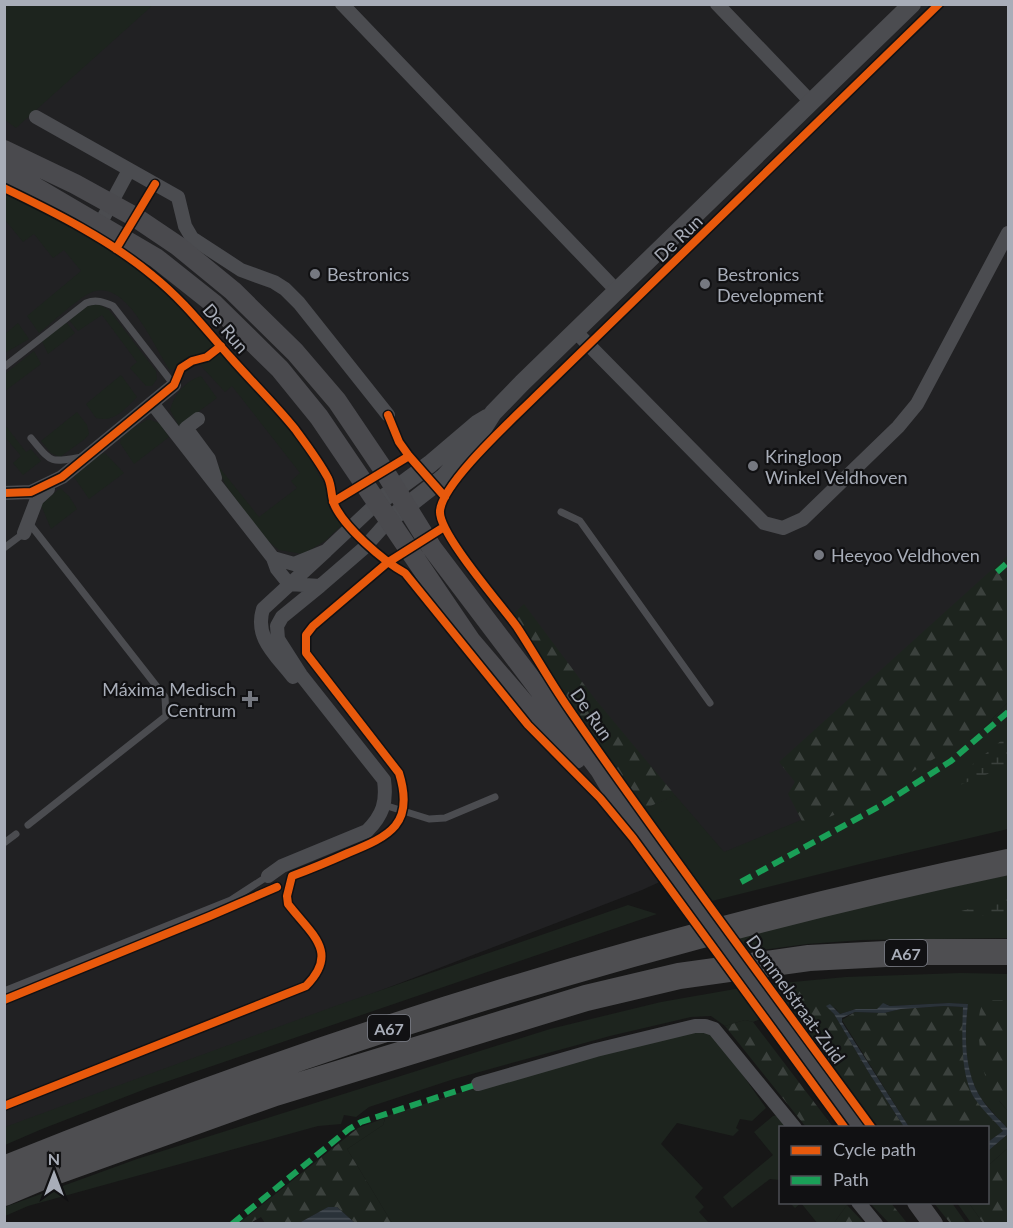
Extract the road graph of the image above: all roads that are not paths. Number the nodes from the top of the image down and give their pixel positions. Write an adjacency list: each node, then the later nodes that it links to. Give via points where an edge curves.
1 (342, 4): 12 (street)
2 (717, 4): 4 (street)
3 (912, 4): 4 (street, De Run)
4 (811, 102): 12 (street, De Run)
5 (36, 117): 7 (street)
6 (4, 150): 9 (main road, De Run)
7 (129, 170): 9 (street); 18 (street, via 178,196 192,238 241,270 285,289)
8 (4, 172): 10 (main road, De Run)
9 (111, 204): 10 (street); 24 (main road, De Run, via 178,246 272,328 337,401)
10 (100, 224): 26 (main road, De Run, via 186,280 280,369 320,417)
11 (1007, 242): 13 (street, via 917,404 898,428 803,519 783,528 764,523)
12 (616, 290): 13 (street, De Run)
13 (575, 331): 17 (street, De Run)
14 (4, 367): 15 (lane, via 86,303 101,301 113,306)
15 (174, 385): 16 (street)
16 (152, 403): 21 (street); 23 (street)
17 (493, 413): 24 (street, De Run); 27 (street, De Run, via 481,435 451,469)
18 (388, 415)
19 (198, 419): 23 (street, via 186,428 209,459)
20 (31, 438): 21 (lane, via 52,460)
21 (87, 456): 22 (street)
22 (62, 477): 25 (street, via 31,492); 30 (street, via 37,499)
23 (217, 486): 33 (street)
24 (396, 490): 26 (street, De Run); 27 (main road, De Run)
25 (4, 494)
26 (377, 503): 29 (main road, De Run); 32 (street, De Run)
27 (406, 507): 29 (street, De Run); 38 (main road, De Run, via 432,549)
28 (561, 512): 36 (lane, via 580,521)
29 (389, 520): 35 (street, De Run); 38 (main road, De Run, via 471,641 531,711)
30 (26, 528): 31 (lane); 41 (lane, via 165,697 166,716)
31 (4, 548)
32 (326, 551): 33 (street, De Run, via 294,564); 34 (street)
33 (273, 558): 34 (street)
34 (289, 584): 35 (street); 37 (street, via 263,609 261,632 295,680)
35 (320, 586): 37 (street, De Run, via 282,617 277,626 278,639)
36 (710, 703)
37 (329, 711): 40 (street, via 384,780)
38 (613, 792): 48 (main road, De Run)
39 (495, 797): 40 (lane, via 445,819 429,819)
40 (384, 805): 47 (street, via 367,831 282,866)
41 (28, 825)
42 (16, 834): 43 (lane)
43 (4, 843)
44 (1008, 852): 46 (highway)
45 (1008, 862): 46 (highway, A67)
46 (964, 872): 54 (highway, A67, via 742,924 447,1008 301,1057)
47 (268, 876): 50 (lane, via 231,900)
48 (686, 890): 53 (main road, Dommelstraat-Zuid, bridge)
49 (1008, 952): 55 (highway, A67, via 809,958 679,976 586,998 275,1093)
50 (4, 991)
51 (478, 1084): 52 (street, via 700,1025 714,1029)
52 (793, 1126)
53 (861, 1126)
54 (4, 1169)
55 (4, 1193)
56 (859, 1204): 58 (street)
57 (918, 1204): 59 (main road)
58 (876, 1224)
59 (933, 1224)

